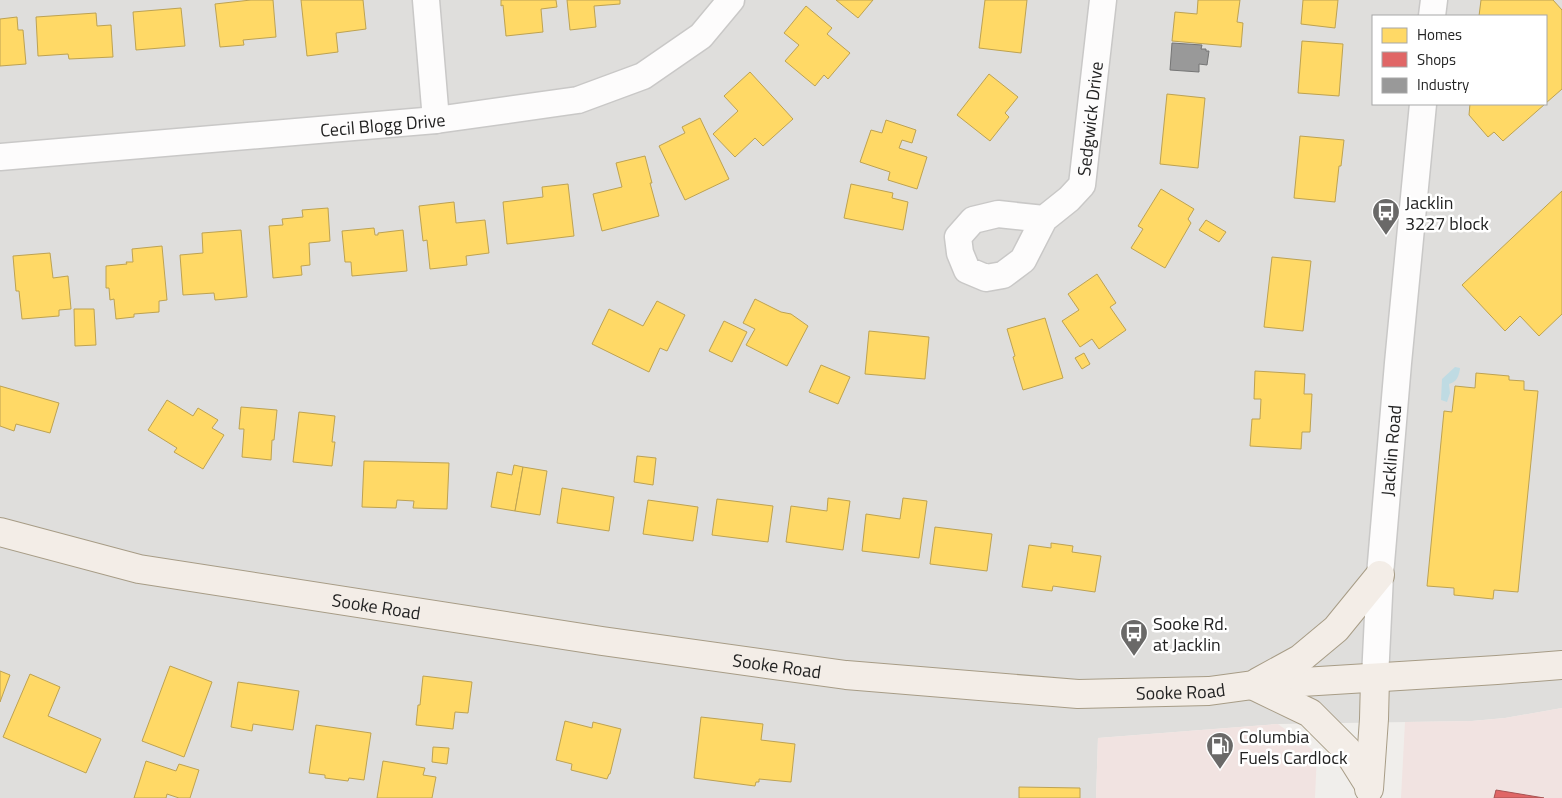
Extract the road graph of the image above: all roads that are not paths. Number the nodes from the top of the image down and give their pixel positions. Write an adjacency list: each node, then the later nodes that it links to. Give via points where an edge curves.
1 (426, 0): 7 (street)
2 (731, 0): 7 (street, Cecil Blogg Drive, via 701,36 643,76 578,100)
3 (1103, 0): 9 (street, Sedgwick Drive, via 1082,185)
4 (1434, 0): 5 (street)
5 (1432, 15)
6 (1424, 105): 11 (street, Jacklin Road)
7 (436, 120): 8 (street, Cecil Blogg Drive)
8 (0, 157)
9 (1044, 219)
10 (0, 532): 14 (main road, Sooke Road, via 140,569 593,640 846,675 1078,694 1209,691)
11 (1380, 575): 13 (street, Jacklin Road); 14 (main road, via 1336,629 1300,659)
12 (1562, 665): 13 (main road, Sooke Road)
13 (1375, 678): 14 (main road, Sooke Road); 15 (main road, Jacklin Road)
14 (1253, 685): 15 (main road, via 1310,713 1347,750)
15 (1369, 791)

